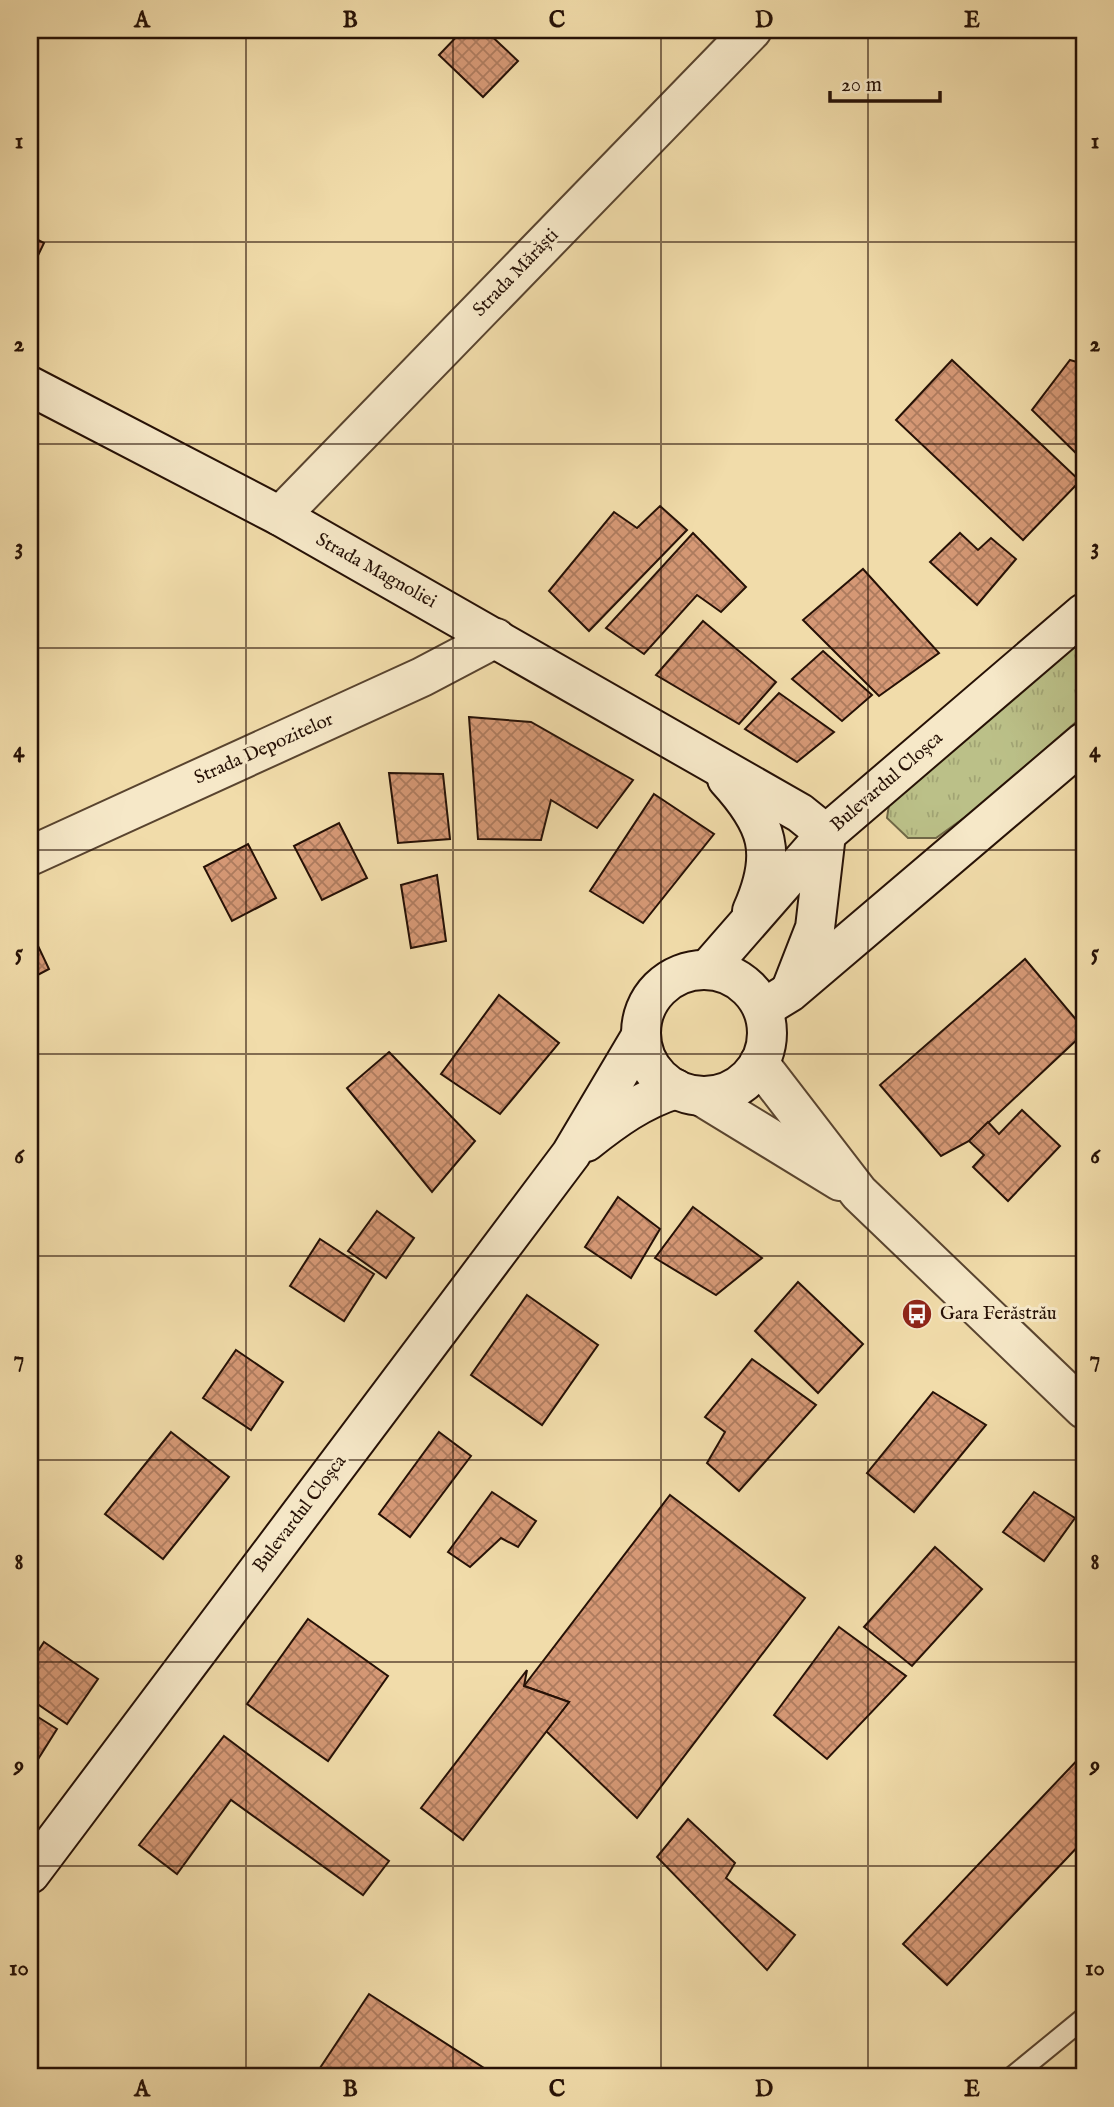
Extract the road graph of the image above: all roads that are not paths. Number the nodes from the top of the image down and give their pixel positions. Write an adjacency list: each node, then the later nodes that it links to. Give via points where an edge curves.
1 (752, 30): 3 (main road, Strada Mărăști)
2 (30, 386): 3 (main road, Strada Magnoliei)
3 (280, 516): 5 (main road, Strada Magnoliei)
4 (1084, 613): 8 (main road, Bulevardul Cloșca)
5 (496, 638): 7 (main road, Strada Magnoliei); 9 (main road, Strada Depozitelor, via 422,677)
6 (1084, 742): 12 (main road)
7 (717, 767): 8 (main road, Strada Magnoliei, via 800,813); 10 (main road, Strada Magnoliei, via 746,799 766,838 762,889)
8 (826, 834): 10 (main road, Bulevardul Cloșca); 12 (main road, via 815,928 805,958)
9 (30, 856)
10 (746, 924): 11 (main road, Bulevardul Cloșca)
11 (708, 969): 12 (main road, via 730,975); 13 (main road, Bulevardul Cloșca, via 687,971 652,995 643,1014)
12 (777, 1000): 14 (main road)
13 (641, 1036): 15 (main road, via 654,1070 667,1084); 16 (main road, Bulevardul Cloșca)
14 (760, 1063): 15 (main road, Bulevardul Cloșca, via 735,1088 719,1094); 17 (main road)
15 (688, 1092): 16 (main road, Bulevardul Cloșca, via 652,1096); 17 (main road)
16 (571, 1154): 19 (main road, Bulevardul Cloșca)
17 (859, 1193): 18 (main road)
18 (1084, 1409)
19 (30, 1874)
20 (1084, 2018): 21 (lane)
21 (1012, 2077)

